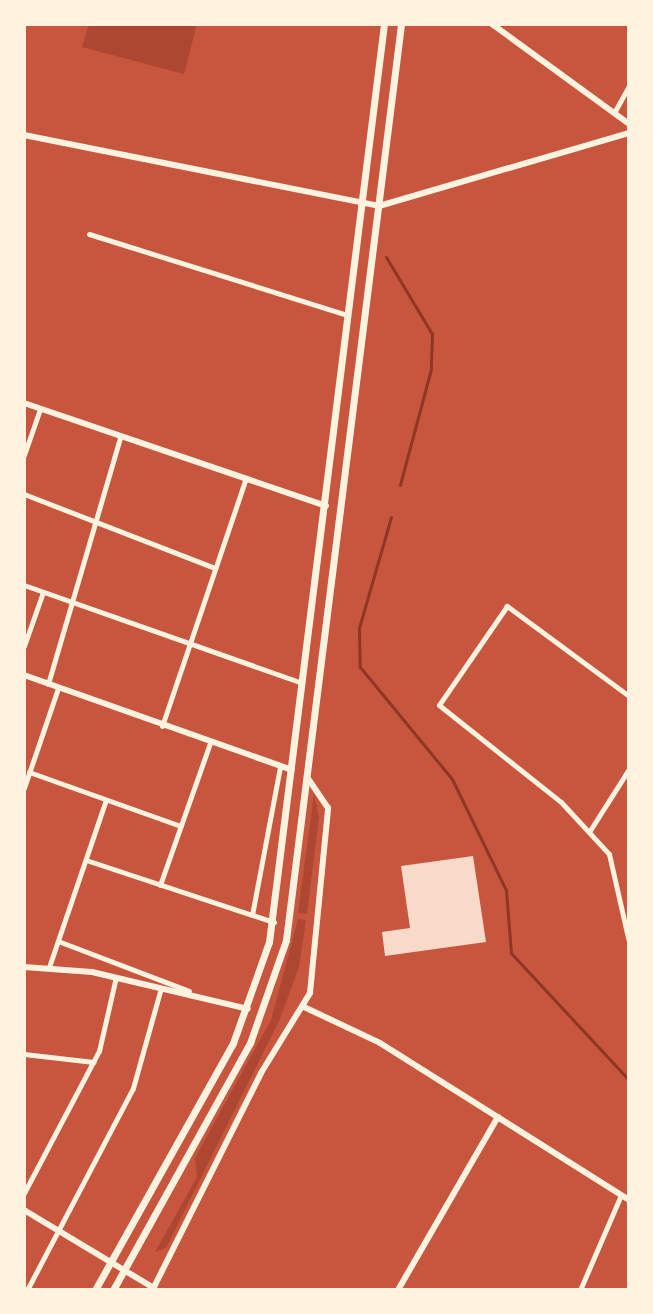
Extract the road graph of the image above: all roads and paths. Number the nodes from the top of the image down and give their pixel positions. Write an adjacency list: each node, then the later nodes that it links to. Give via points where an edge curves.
1 (384, 24): 9 (main road)
2 (401, 24): 10 (main road)
3 (492, 24): 5 (street)
4 (629, 86): 5 (street)
5 (615, 111): 6 (street)
6 (629, 124)
7 (629, 133): 10 (street)
8 (24, 135): 9 (street)
9 (364, 205): 10 (street); 12 (main road)
10 (379, 206): 38 (main road)
11 (89, 234): 12 (street)
12 (350, 315): 19 (main road)
13 (24, 403): 14 (street)
14 (40, 409): 15 (street); 16 (street)
15 (120, 438): 17 (street); 20 (street)
16 (24, 455)
17 (245, 481): 19 (street); 21 (street)
18 (24, 494): 20 (street)
19 (326, 506): 28 (main road)
20 (92, 521): 21 (street); 24 (street)
21 (215, 568): 25 (street)
22 (24, 585): 23 (street)
23 (43, 592): 24 (street); 26 (street)
24 (69, 600): 25 (street); 29 (street)
25 (190, 643): 28 (street); 32 (street)
26 (24, 646)
27 (24, 675): 29 (street)
28 (302, 683): 36 (main road)
29 (48, 684): 30 (street)
30 (58, 688): 32 (street); 37 (street)
31 (629, 696): 42 (street, via 507,606 439,705)
32 (162, 726): 33 (street)
33 (210, 743): 34 (street); 41 (street)
34 (280, 767): 36 (street); 45 (street)
35 (629, 769): 42 (street)
36 (293, 770): 46 (main road)
37 (29, 772): 39 (street); 40 (street)
38 (309, 780): 54 (street, via 328,808 314,979); 65 (main road, via 288,932 269,1001)
39 (24, 788)
40 (106, 800): 41 (street); 43 (street)
41 (181, 826): 44 (street)
42 (589, 832): 48 (street, via 609,854)
43 (86, 860): 44 (street); 47 (street)
44 (160, 885): 45 (street)
45 (252, 915): 46 (street)
46 (274, 922): 55 (main road)
47 (58, 941): 50 (street); 53 (street)
48 (629, 942)
49 (24, 967): 50 (street)
50 (49, 967): 51 (street)
51 (117, 976): 52 (street); 57 (street)
52 (161, 988): 53 (street); 63 (street, via 133,1088)
53 (189, 991): 55 (street)
54 (304, 1007): 58 (street, via 380,1043); 66 (street, via 261,1073)
55 (248, 1009): 64 (main road)
56 (24, 1054): 57 (street)
57 (94, 1062): 59 (street)
58 (498, 1117): 60 (street); 70 (street)
59 (24, 1193)
60 (621, 1195): 61 (street); 71 (street)
61 (629, 1200)
62 (24, 1210): 63 (street)
63 (58, 1230): 64 (street); 67 (street)
64 (111, 1260): 65 (street); 68 (main road)
65 (126, 1267): 66 (street); 69 (main road)
66 (154, 1289)
67 (27, 1290)
68 (95, 1290)
69 (113, 1290)
70 (398, 1290)
71 (580, 1290)

